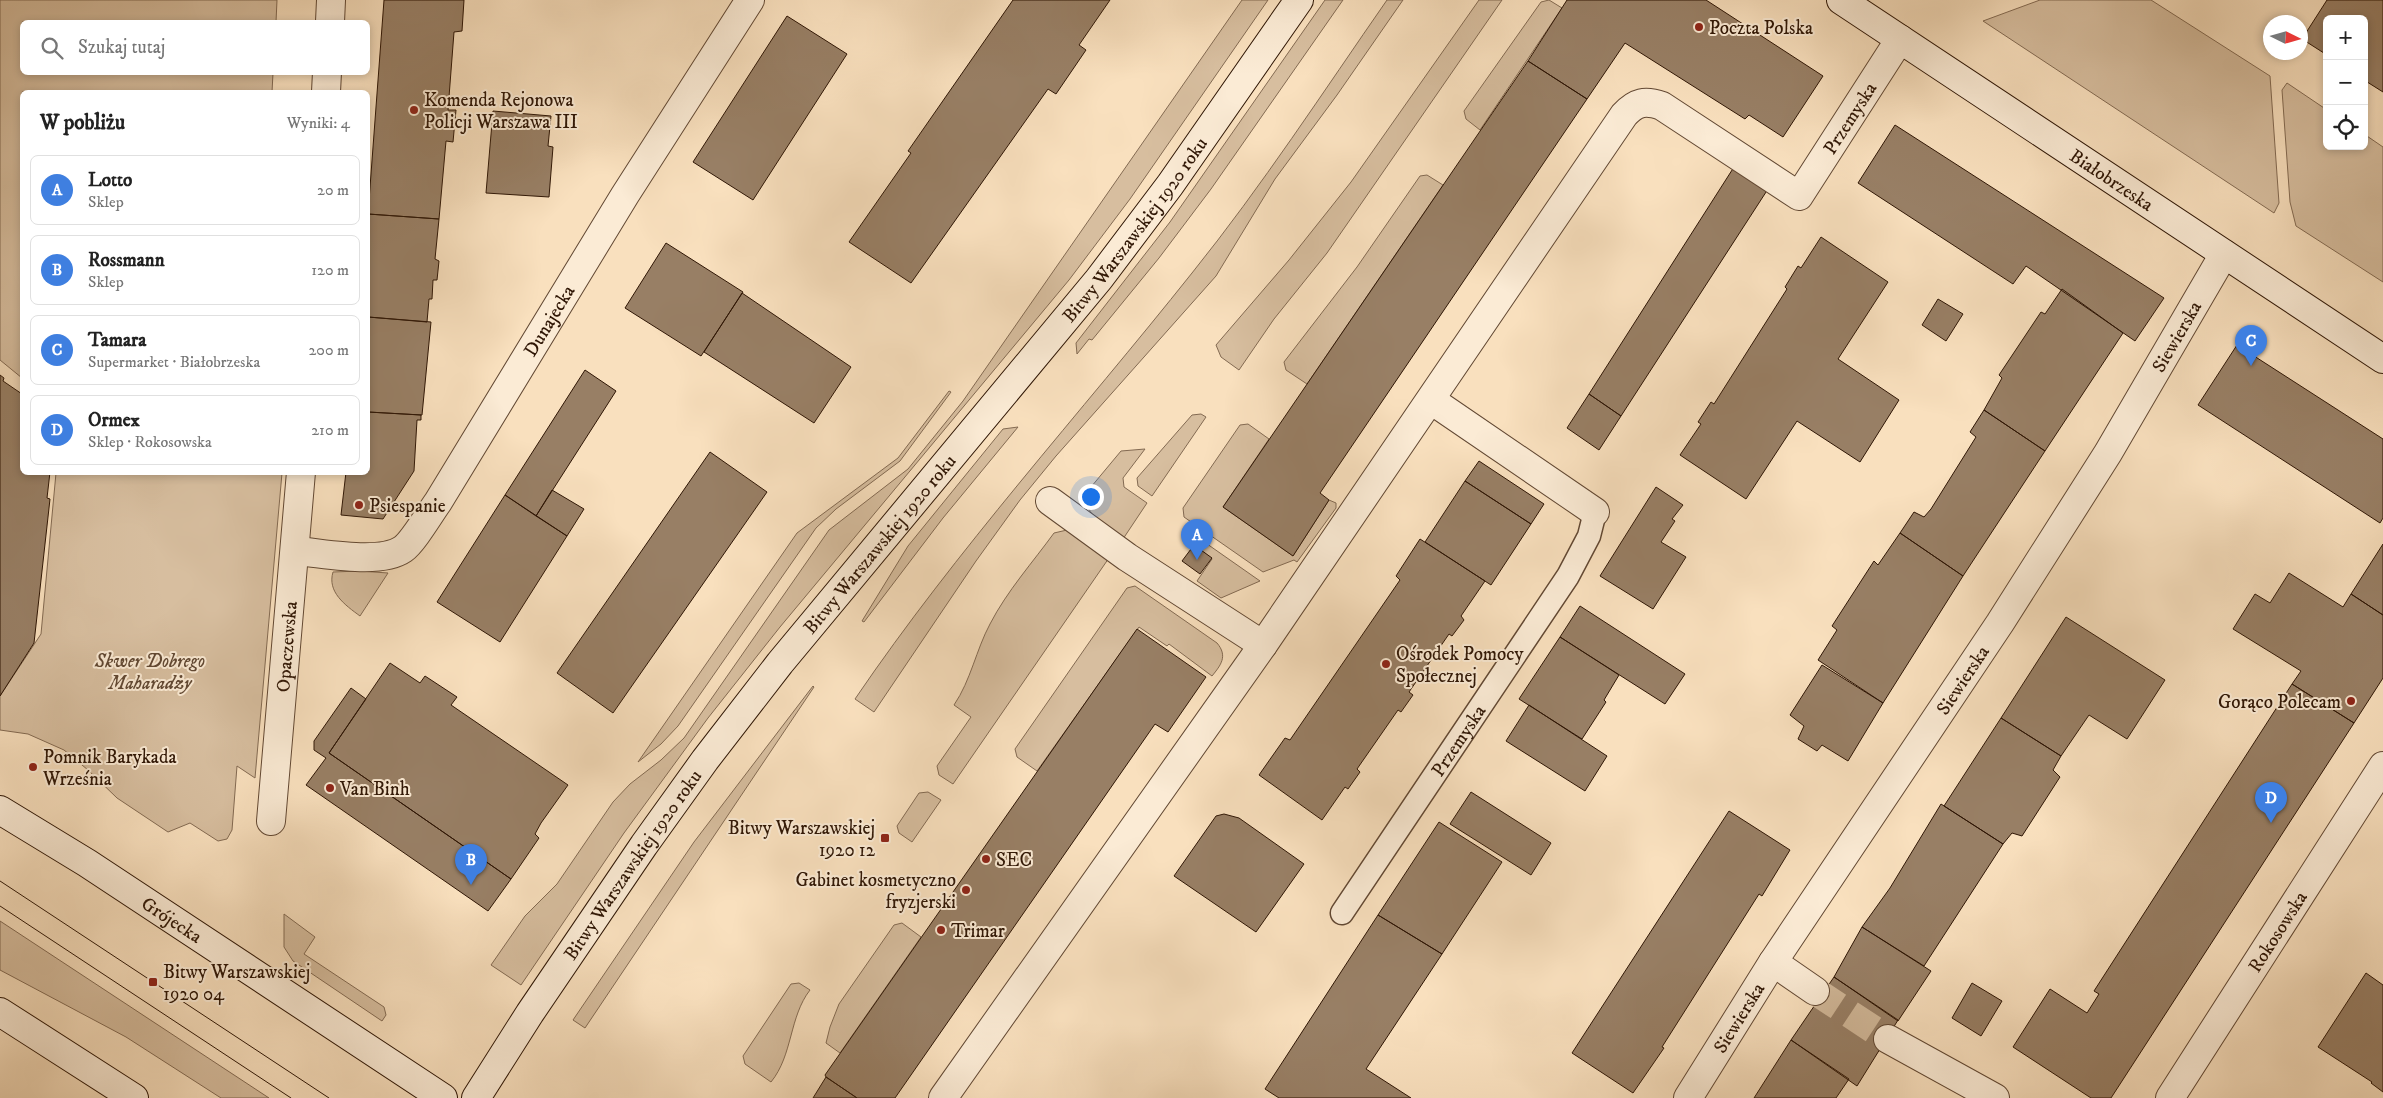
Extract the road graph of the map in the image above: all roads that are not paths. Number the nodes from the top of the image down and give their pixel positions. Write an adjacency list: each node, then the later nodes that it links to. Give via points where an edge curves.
1 (331, 0): 5 (street)
2 (750, 0): 15 (street, Dunajecka, via 625,195 438,502 404,548 373,557)
3 (1299, 0): 27 (street, Bitwy Warszawskiej 1920 roku, via 1100,279 780,663 705,760 530,1013)
4 (1841, 0): 6 (street, Białobrzeska)
5 (330, 20)
6 (1900, 39): 9 (street, Białobrzeska); 11 (street, Przemyska, via 1799,196 1662,106 1650,102 1634,105 1624,115)
7 (327, 75): 8 (street)
8 (326, 90)
9 (2224, 254): 10 (street, Białobrzeska); 21 (street, Siewierska, via 2108,453 2005,615)
10 (2383, 358)
11 (1431, 400): 14 (street); 16 (street)
12 (301, 475): 15 (street, Opaczewska)
13 (1050, 501): 16 (street, via 1128,557)
14 (1595, 512): 20 (lane, Przemyska, via 1589,536 1568,576)
15 (296, 551): 19 (street, Opaczewska)
16 (1263, 645): 28 (street)
17 (2383, 766): 31 (street, Rokosowska)
18 (0, 810): 26 (street, Grójecka)
19 (271, 820)
20 (1342, 913)
21 (1773, 962): 22 (street); 29 (street, Siewierska)
22 (1816, 991)
23 (0, 1012): 25 (street)
24 (1888, 1040): 30 (street)
25 (134, 1098)
26 (443, 1098)
27 (476, 1098)
28 (944, 1098)
29 (1688, 1098)
30 (1995, 1098)
31 (2170, 1098)

